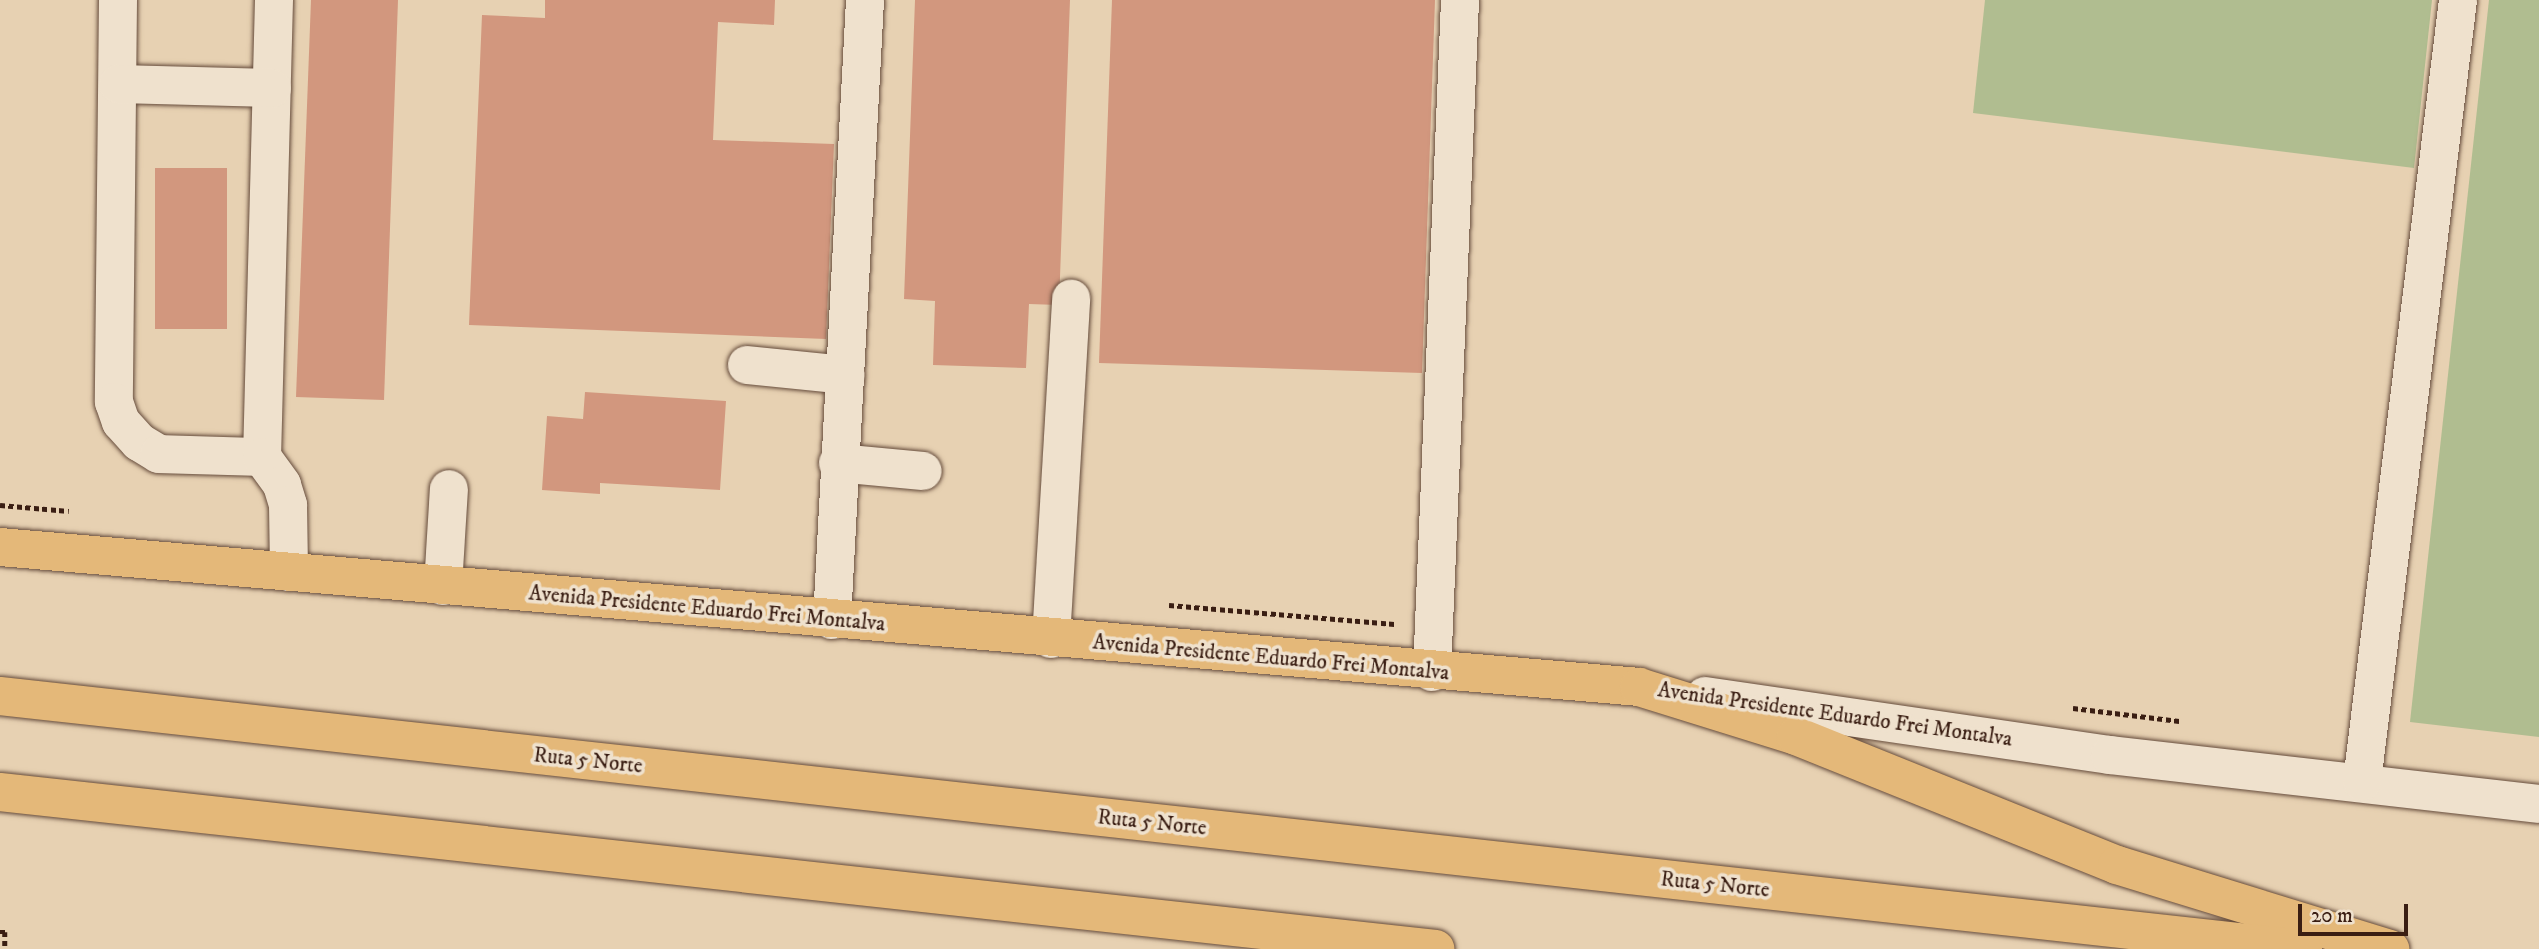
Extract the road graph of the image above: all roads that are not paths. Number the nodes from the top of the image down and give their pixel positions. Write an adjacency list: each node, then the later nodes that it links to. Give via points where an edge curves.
1 (118, 0): 6 (street)
2 (274, 0): 7 (street)
3 (866, 0): 10 (street)
4 (1460, 0): 20 (street)
5 (2458, 0): 23 (street)
6 (118, 84): 7 (street); 11 (street, via 114,402 121,422 139,442 159,454)
7 (272, 89): 11 (street)
8 (1071, 299): 19 (street)
9 (747, 365): 10 (street)
10 (845, 375): 12 (street)
11 (262, 457): 16 (street, via 282,485 288,505)
12 (838, 463): 13 (street); 18 (street)
13 (923, 471)
14 (449, 489): 17 (street)
15 (0, 547): 16 (main road, Avenida Presidente Eduardo Frei Montalva)
16 (289, 572): 17 (main road, Avenida Presidente Eduardo Frei Montalva)
17 (443, 586): 18 (main road, Avenida Presidente Eduardo Frei Montalva)
18 (832, 620): 19 (main road, Avenida Presidente Eduardo Frei Montalva)
19 (1051, 639): 20 (main road, Avenida Presidente Eduardo Frei Montalva)
20 (1432, 672): 21 (main road, Avenida Presidente Eduardo Frei Montalva)
21 (1639, 688): 23 (street, Avenida Presidente Eduardo Frei Montalva, via 2110,755); 28 (main road, via 1796,736 2142,873)
22 (0, 696): 27 (main road, Ruta 5 Norte)
23 (2362, 782): 25 (street, Avenida Presidente Eduardo Frei Montalva)
24 (0, 792): 26 (main road)
25 (2539, 804)
26 (1435, 949)
27 (2304, 949)
28 (2390, 949)

